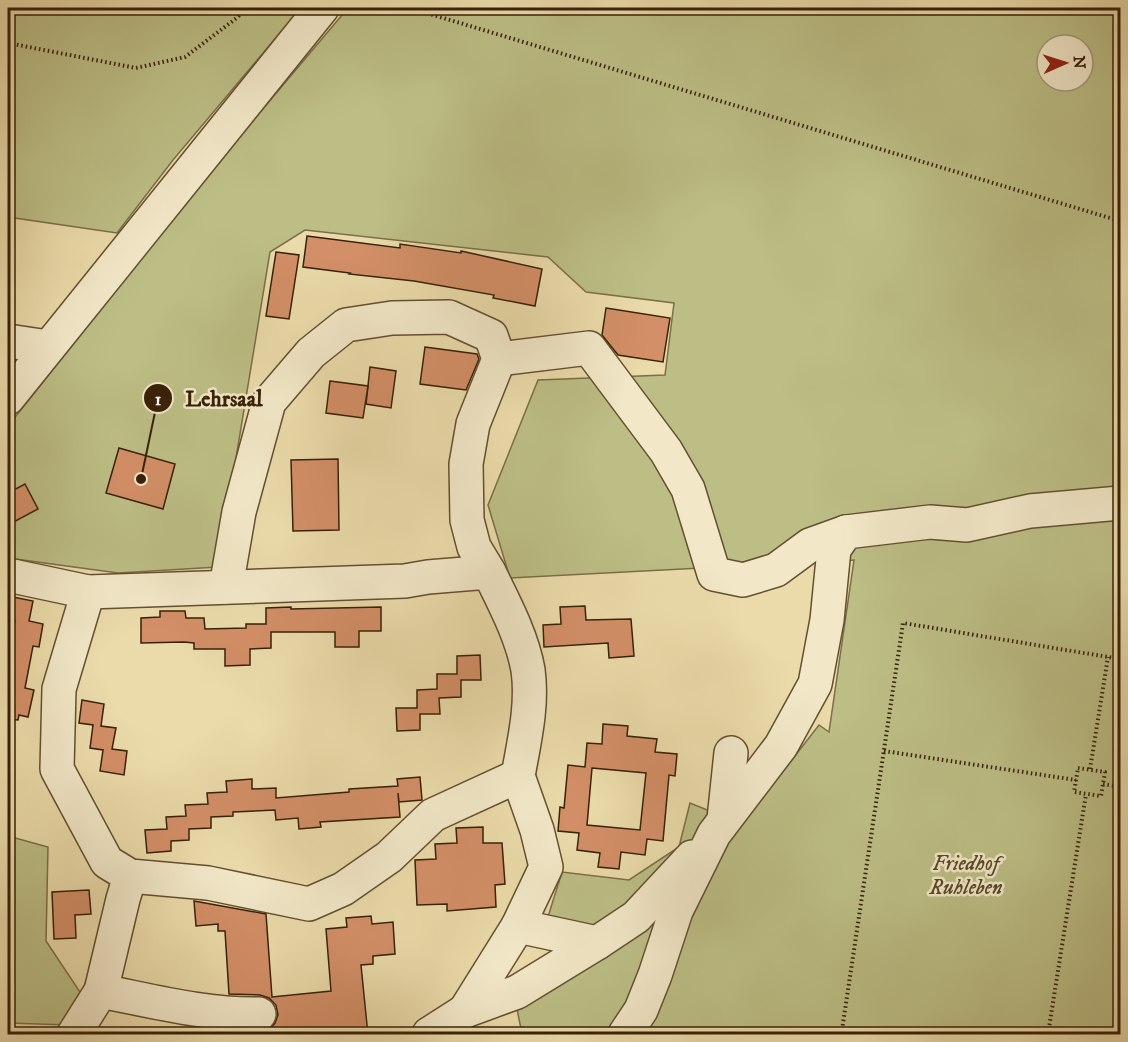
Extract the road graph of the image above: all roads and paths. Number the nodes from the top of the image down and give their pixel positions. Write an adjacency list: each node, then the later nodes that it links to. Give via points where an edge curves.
1 (244, 8): 4 (path, via 238,17 185,57 136,68)
2 (322, 8): 7 (lane)
3 (410, 8): 5 (path)
4 (8, 43)
5 (1120, 221)
6 (8, 341): 7 (lane)
7 (48, 347): 9 (lane)
8 (499, 359): 11 (lane, via 589,348 666,451 688,489 714,574 743,580 776,570 810,545); 12 (lane, via 473,424 466,464 467,520 474,547); 14 (lane, via 491,336 448,317 392,318 346,325 311,353 269,402 239,512)
9 (8, 398)
10 (1120, 503): 11 (lane, via 1030,511 967,525 930,522)
11 (846, 532): 26 (lane, via 834,549 815,684 781,746)
12 (489, 572): 14 (lane, via 405,581); 21 (lane, via 513,622 528,671 528,717)
13 (8, 575): 15 (lane)
14 (226, 587): 15 (lane)
15 (88, 592): 27 (lane, via 59,689 57,769 107,862)
16 (1108, 657): 17 (path); 18 (path, via 903,623); 20 (path)
17 (1120, 659)
18 (884, 751): 22 (path); 33 (path)
19 (731, 753): 26 (lane)
20 (1090, 769): 22 (path, via 1078,768); 23 (path, via 1105,772)
21 (519, 776): 27 (lane, via 433,815 389,857 342,889 309,904 208,883); 28 (lane, via 546,867)
22 (1076, 780): 25 (path, via 1074,792)
23 (1103, 784): 24 (path); 25 (path, via 1101,796)
24 (1120, 787)
25 (1086, 794): 37 (path)
26 (719, 826): 29 (lane, via 636,917); 36 (lane, via 676,911 641,1010)
27 (130, 876): 30 (lane)
28 (518, 926): 29 (lane); 31 (lane)
29 (597, 943): 31 (lane, via 517,992)
30 (100, 991): 32 (lane, via 204,1011); 34 (lane)
31 (465, 1011): 35 (lane)
32 (259, 1014)
33 (842, 1030)
34 (74, 1035)
35 (429, 1035)
36 (625, 1035)
37 (1048, 1035)

